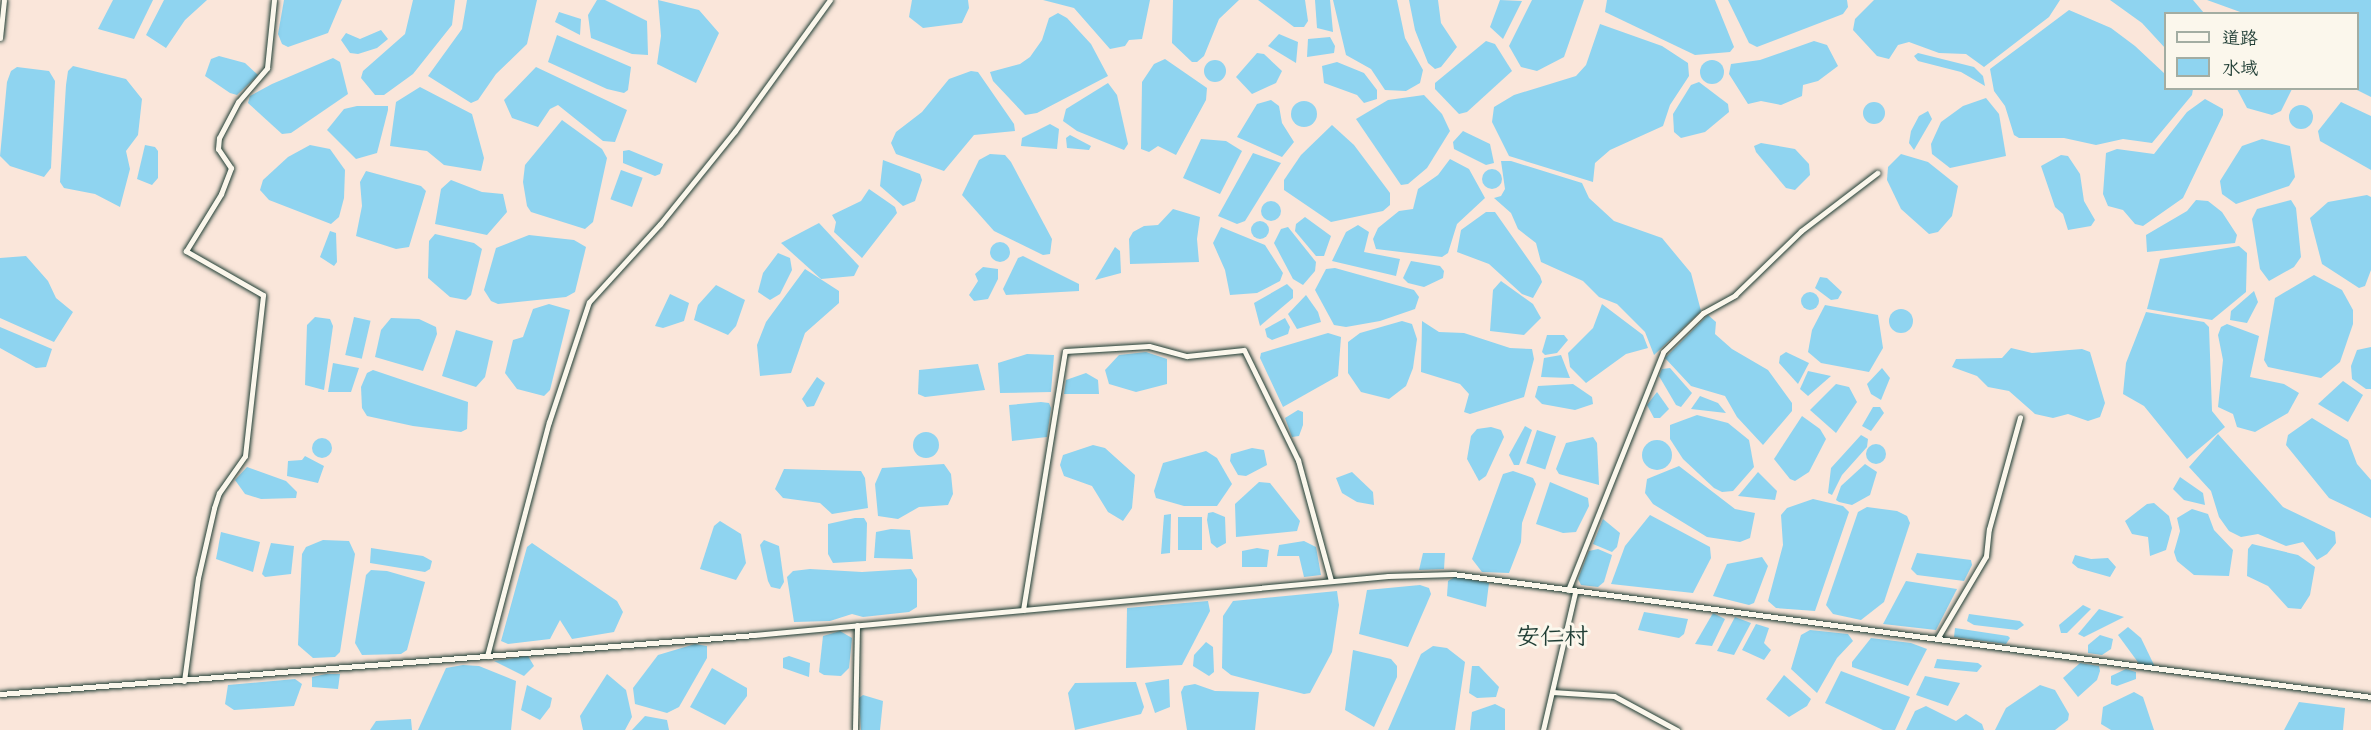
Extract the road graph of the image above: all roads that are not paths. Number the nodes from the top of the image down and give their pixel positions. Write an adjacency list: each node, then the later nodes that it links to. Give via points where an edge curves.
1 (4, 0): 4 (street)
2 (274, 0): 13 (street, via 267,68 238,102 219,138 218,149 231,168 221,194 186,251 263,295 245,456 219,493 214,508 198,578)
3 (830, 0): 12 (street, via 735,131 660,224 589,302 549,422)
4 (0, 38)
5 (1877, 173): 8 (street, via 1801,231 1735,295 1703,314 1663,352)
6 (2020, 417): 11 (street, via 1989,529 1986,556)
7 (1331, 581): 8 (street, via 1453,574); 9 (street); 9 (street, via 1299,465 1244,350 1187,356 1149,346 1065,351)
8 (1571, 591): 11 (street); 14 (street)
9 (1023, 610): 10 (street)
10 (857, 626): 12 (street); 17 (street)
11 (1937, 639): 16 (street)
12 (487, 656): 13 (street)
13 (183, 681): 15 (street)
14 (1552, 692): 18 (street); 19 (street, via 1614,696)
15 (0, 694)
16 (2371, 697)
17 (855, 730)
18 (1543, 730)
19 (1677, 730)

